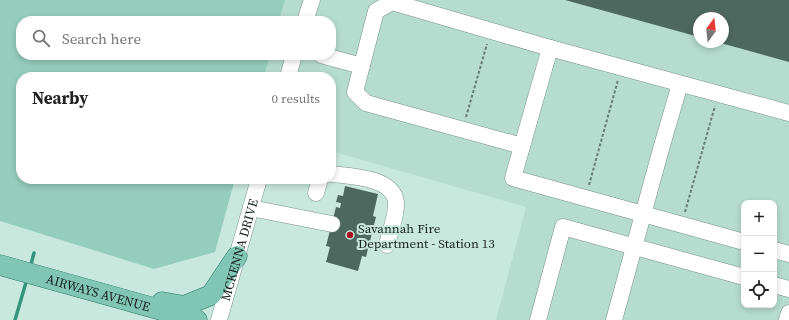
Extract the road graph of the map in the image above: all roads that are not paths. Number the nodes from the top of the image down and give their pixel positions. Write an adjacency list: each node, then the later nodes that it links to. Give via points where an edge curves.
1 (312, 0): 2 (street)
2 (307, 16)
3 (550, 48): 6 (street, via 392,2 376,11); 8 (street); 10 (street)
4 (336, 59): 6 (street)
5 (293, 60): 7 (street)
6 (362, 66): 10 (street, via 355,92 366,103)
7 (289, 72)
8 (680, 84): 9 (street); 14 (street)
9 (789, 114)
10 (522, 146): 14 (street, via 513,178)
11 (336, 175): 17 (street, via 378,182 393,193 396,201 395,212)
12 (258, 184): 13 (street, MCKENNA DRIVE)
13 (251, 208): 15 (street); 21 (street, MCKENNA DRIVE)
14 (643, 214): 16 (street); 18 (street)
15 (332, 224)
16 (741, 241)
17 (387, 245)
18 (634, 247): 23 (street); 30 (street, via 563,227); 31 (street)
19 (777, 251): 20 (street)
20 (789, 254)
21 (237, 256): 26 (main road, via 211,295 184,306); 29 (street, MCKENNA DRIVE)
22 (0, 265): 26 (main road, AIRWAYS AVENUE)
23 (741, 276)
24 (777, 286): 25 (street)
25 (789, 289)
26 (94, 292): 28 (main road, AIRWAYS AVENUE)
27 (789, 313): 32 (street)
28 (197, 320)
29 (219, 320)
30 (538, 320)
31 (614, 320)
32 (787, 320)

